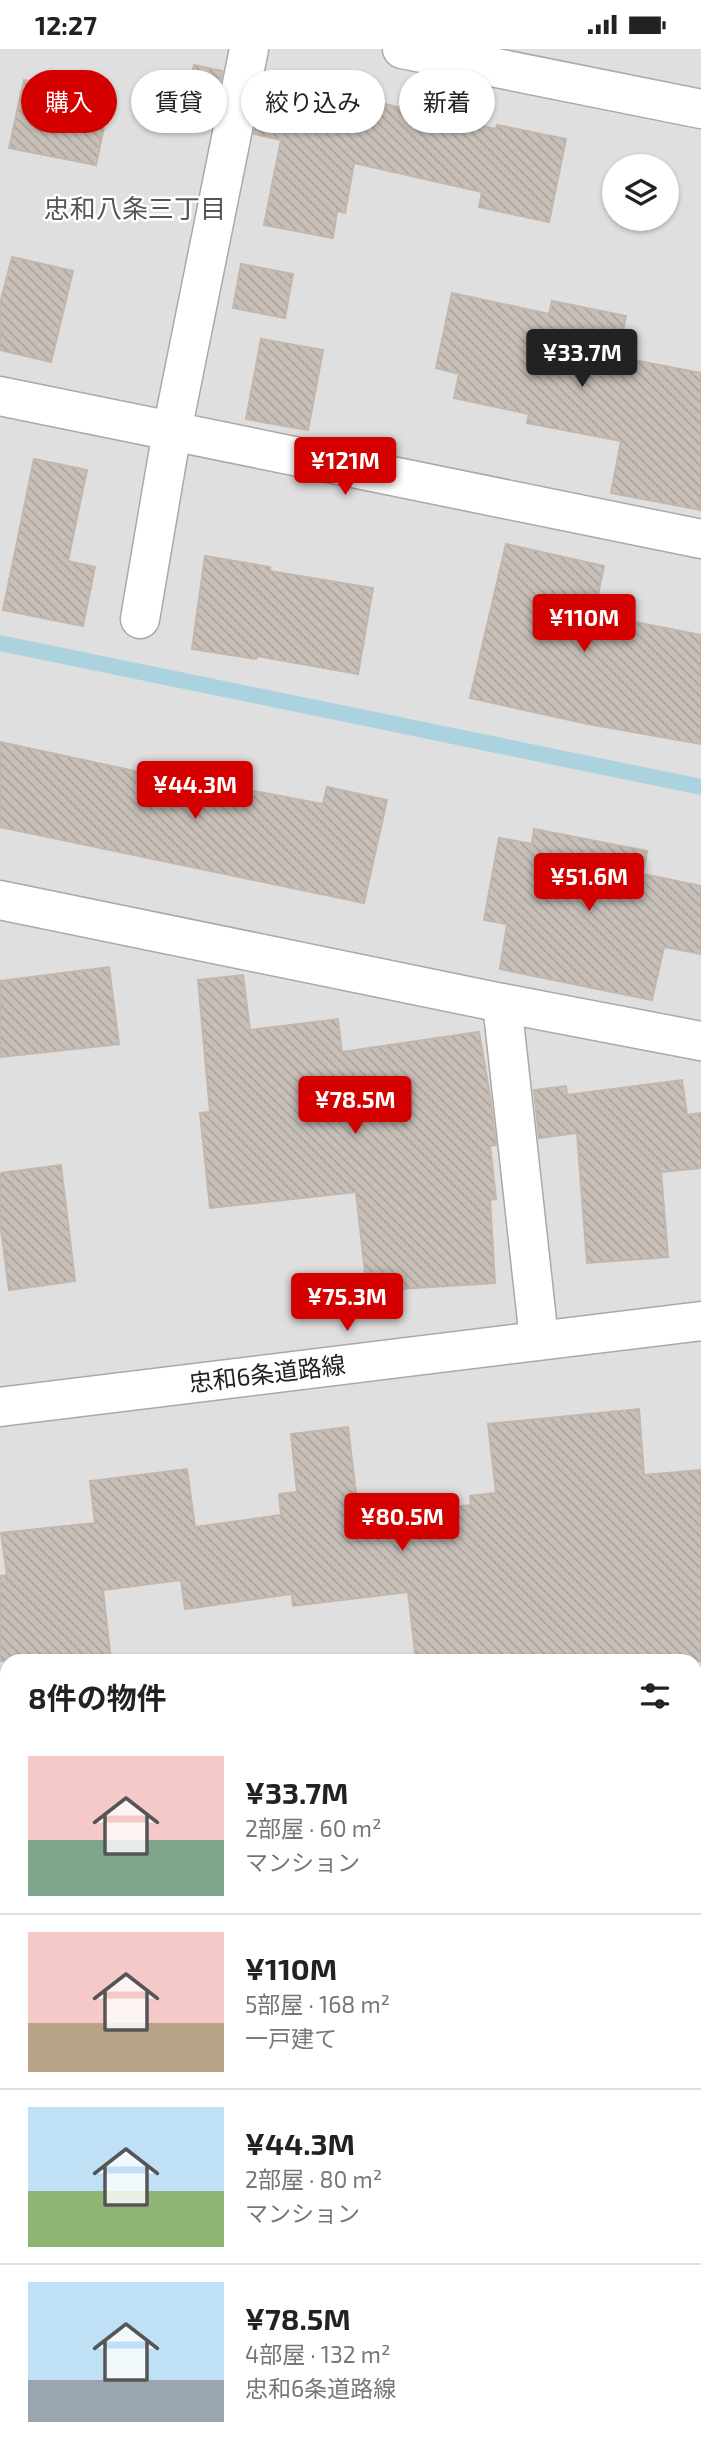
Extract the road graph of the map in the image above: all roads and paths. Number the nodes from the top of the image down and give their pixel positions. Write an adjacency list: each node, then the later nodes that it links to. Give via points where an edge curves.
1 (249, 49): 5 (street)
2 (402, 49): 3 (street)
3 (701, 109)
4 (0, 396): 5 (street)
5 (172, 431): 6 (street); 7 (street)
6 (701, 539)
7 (140, 618)
8 (0, 900): 9 (street)
9 (502, 1003): 10 (street); 12 (street)
10 (701, 1041)
11 (701, 1321): 12 (street, 忠和6条道路線)
12 (539, 1339): 13 (street, 忠和6条道路線)
13 (0, 1407)

